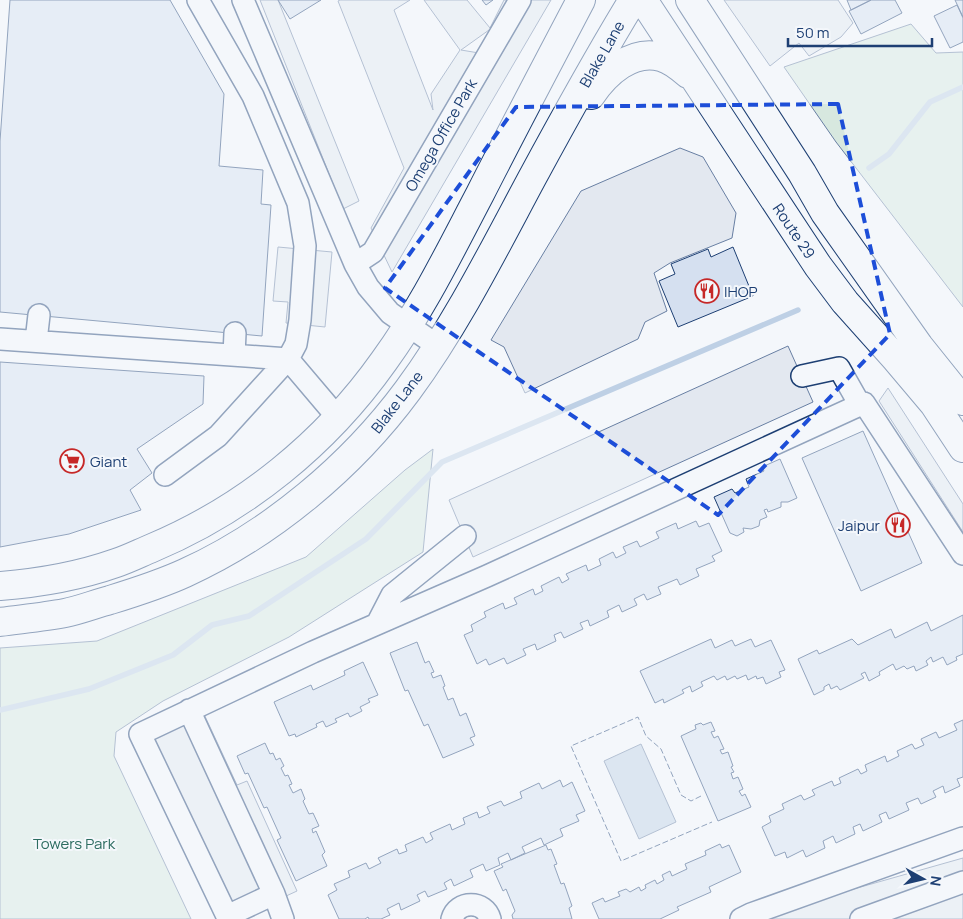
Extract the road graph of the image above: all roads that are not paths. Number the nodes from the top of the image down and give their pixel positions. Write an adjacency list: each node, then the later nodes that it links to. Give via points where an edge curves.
1 (198, 0): 18 (street, via 253,96 298,203 303,264 296,344)
2 (243, 0): 10 (street)
3 (520, 0): 10 (street, Omega Office Park, via 373,252)
4 (581, 0): 12 (main road)
5 (633, 0): 9 (main road, Blake Lane)
6 (643, 0): 8 (main road, Route 29)
7 (690, 0): 20 (main road, via 825,213 919,346)
8 (693, 78): 9 (main road, via 674,62 661,57 641,56 612,69); 23 (main road, Route 29, via 818,266 934,404)
9 (531, 180): 16 (main road, Blake Lane)
10 (355, 264): 12 (street, via 379,302)
11 (39, 315): 15 (street)
12 (408, 325): 16 (street); 22 (main road)
13 (236, 333): 17 (street)
14 (0, 339): 15 (street)
15 (36, 341): 17 (street)
16 (438, 346): 28 (main road, Blake Lane, via 408,391 360,447 303,500 236,546 186,573 143,590 67,612)
17 (234, 355): 18 (street)
18 (288, 359): 22 (street); 24 (street, via 218,436)
19 (802, 376): 21 (street, via 839,368)
20 (963, 401)
21 (860, 405): 26 (street, via 864,403); 29 (street)
22 (338, 418): 27 (main road, via 261,486 231,507 172,539 116,563 85,572)
23 (963, 448)
24 (165, 475)
25 (465, 536): 29 (street, via 392,595)
26 (963, 554)
27 (0, 586)
28 (0, 622)
29 (377, 624): 30 (street)
30 (189, 710): 33 (street); 33 (street, via 140,734 227,916)
31 (963, 838): 37 (street)
32 (963, 882): 38 (street)
33 (274, 894): 34 (street)
34 (283, 919)
35 (452, 919): 36 (street, via 467,904 479,905)
36 (490, 919)
37 (741, 919)
38 (861, 919)

